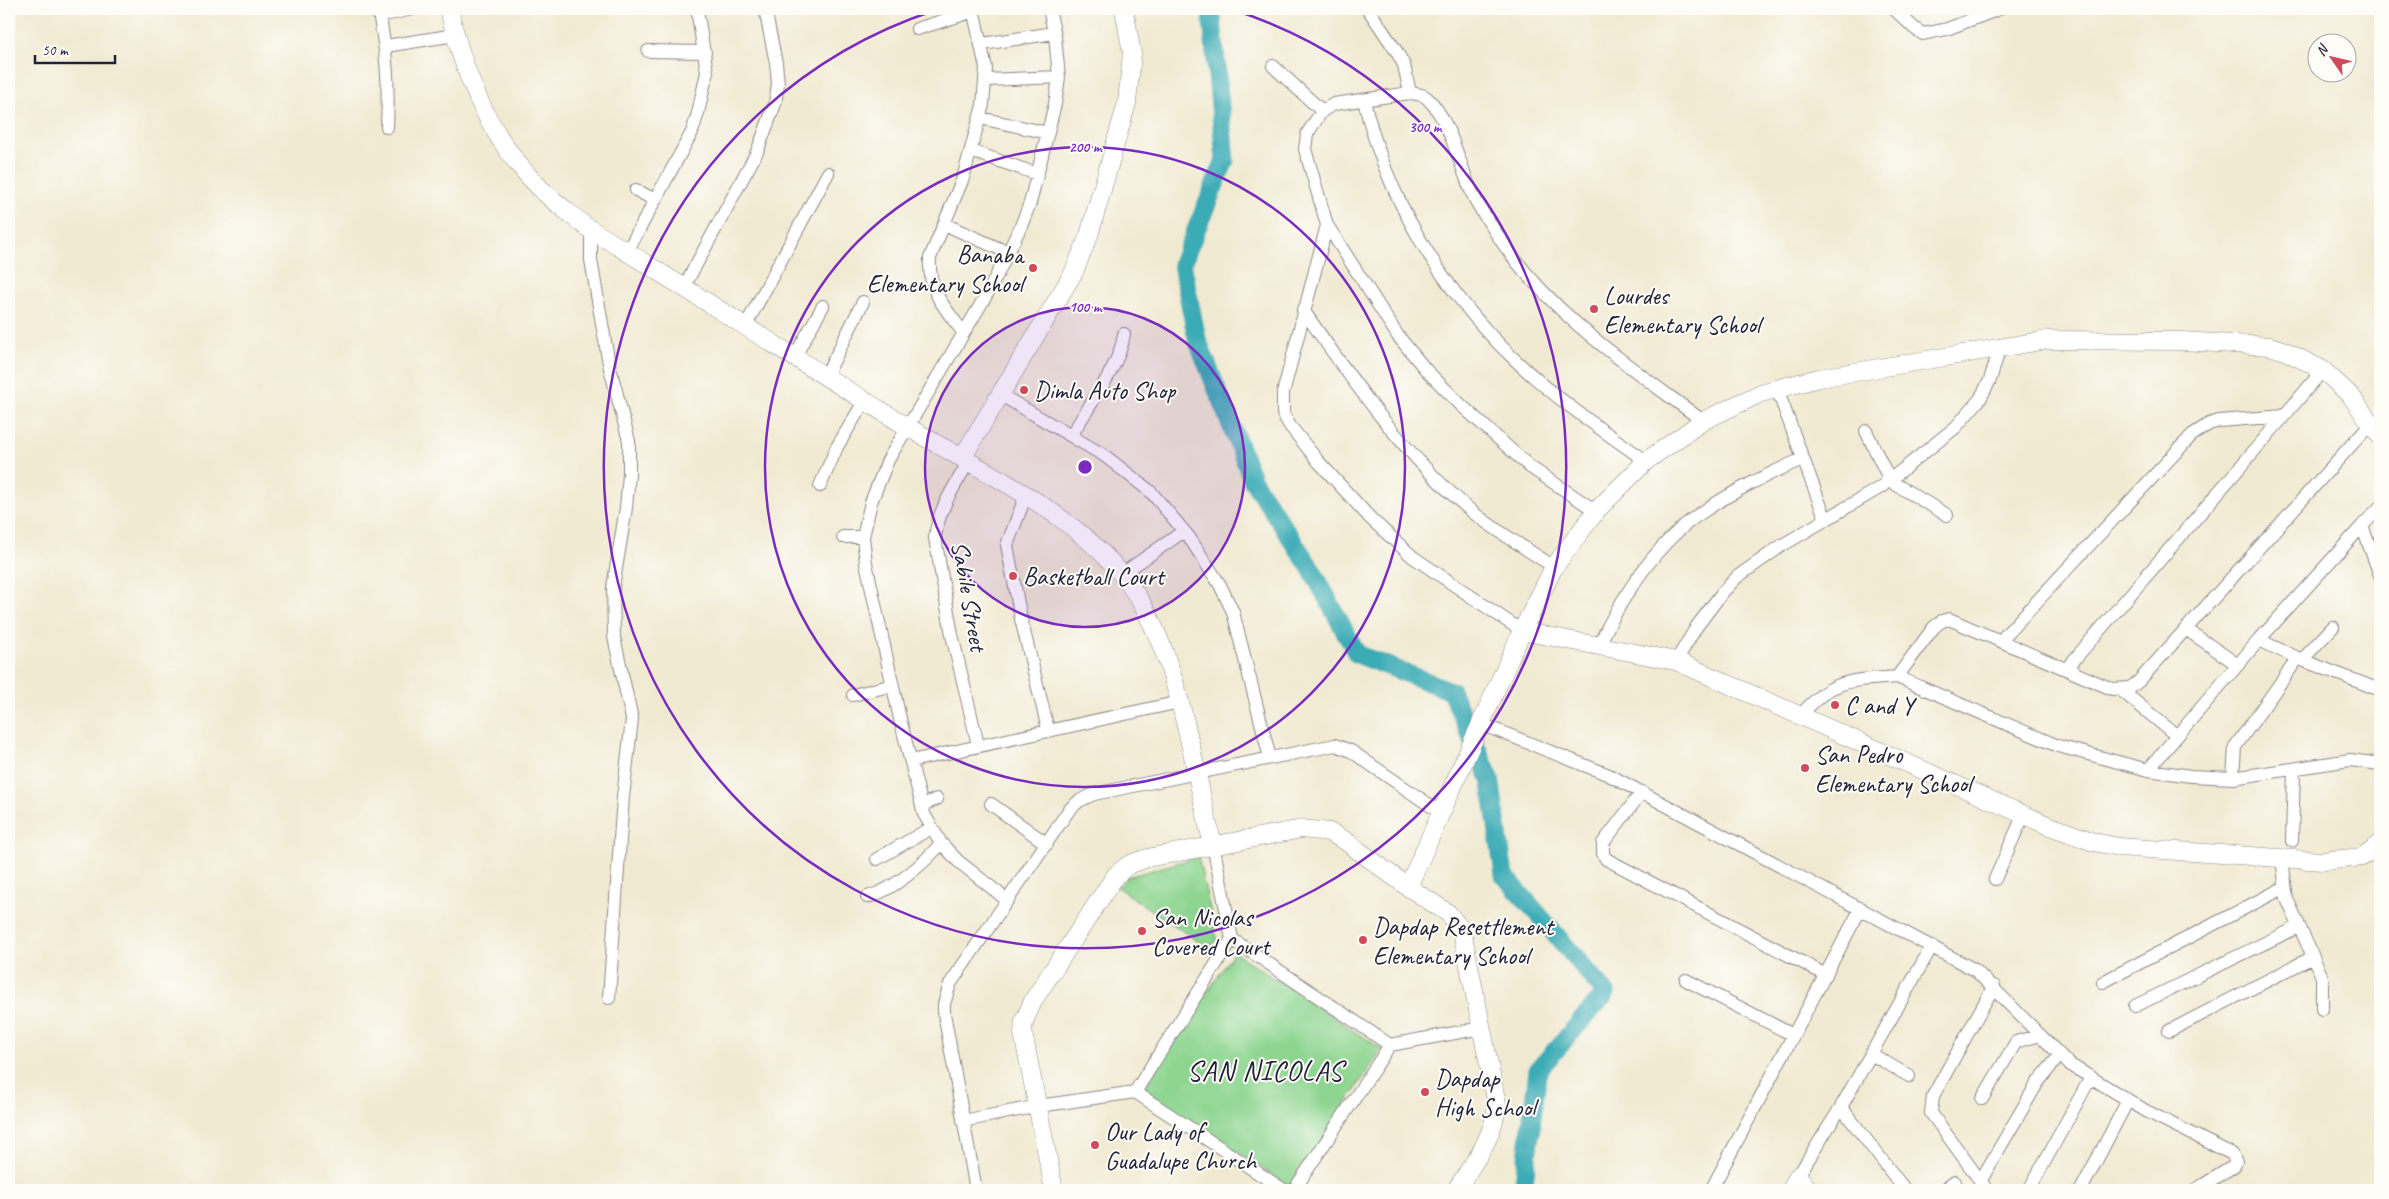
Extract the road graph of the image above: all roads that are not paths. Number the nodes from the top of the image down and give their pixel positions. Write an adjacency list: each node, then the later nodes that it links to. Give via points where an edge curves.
1 (413, 9): 11 (street)
2 (449, 9): 14 (street)
3 (697, 9): 18 (street)
4 (765, 9): 38 (street, via 776,63 778,84 775,104 757,152)
5 (1049, 9): 13 (street)
6 (1124, 9): 50 (street, via 1132,53 1127,103 1089,235 1074,272)
7 (1368, 9): 22 (street, via 1404,66)
8 (1894, 9): 9 (street, via 1923,34 1947,29)
9 (1999, 9)
10 (973, 10): 12 (street); 15 (street)
11 (379, 12): 16 (street)
12 (917, 29)
13 (1054, 33): 15 (street); 20 (street)
14 (455, 35): 16 (street); 35 (street, via 479,104 508,150 544,192)
15 (982, 44): 21 (street)
16 (386, 46): 26 (street, via 389,83)
17 (648, 51): 18 (street)
18 (704, 52): 32 (street, via 706,72 692,132)
19 (1273, 66): 24 (street)
20 (1059, 77): 21 (street); 27 (street)
21 (986, 80): 25 (street)
22 (1410, 93): 23 (street); 53 (street, via 1429,99 1447,129 1474,198 1508,251 1545,294 1600,344)
23 (1364, 100): 24 (street, via 1334,104); 60 (street, via 1371,132 1397,196 1415,231 1467,308 1511,356 1566,404)
24 (1322, 111): 34 (street, via 1307,134 1305,149)
25 (980, 118): 27 (street); 28 (street)
26 (387, 127)
27 (1048, 133): 30 (street)
28 (971, 151): 30 (street); 33 (street)
29 (828, 173): 42 (street)
30 (1037, 174): 37 (street)
31 (636, 190): 32 (street)
32 (655, 200): 36 (street)
33 (944, 224): 37 (street); 43 (street, via 930,258 930,280 942,304)
34 (1327, 225): 41 (street); 65 (street, via 1398,336 1426,370 1530,467)
35 (591, 230): 36 (street); 131 (street, via 591,260 609,364 629,441 626,508 613,587 614,637 632,719 623,797)
36 (627, 252): 38 (street)
37 (1009, 253): 43 (street)
38 (684, 287): 42 (street)
39 (863, 302): 48 (street)
40 (823, 306): 46 (street)
41 (1303, 310): 72 (street, via 1367,402 1405,446 1476,514); 77 (street, via 1283,393 1283,414 1290,426 1371,519 1413,557)
42 (746, 325): 46 (street)
43 (963, 332): 54 (street)
44 (1124, 334): 57 (street, via 1112,368)
45 (2000, 347): 47 (street, via 2047,340 2094,339 2270,346); 49 (street, via 1818,378); 61 (street, via 1990,380 1970,412)
46 (795, 356): 48 (street)
47 (2323, 370): 52 (street); 55 (street, via 2351,396)
48 (826, 376): 51 (street)
49 (1777, 389): 53 (street, via 1761,393); 58 (street)
50 (1001, 395): 57 (street); 59 (street)
51 (865, 400): 54 (street); 62 (street, via 837,447)
52 (2284, 416): 79 (street, via 2219,421 2192,436); 84 (street)
53 (1703, 422): 60 (street)
54 (906, 427): 59 (street); 71 (street, via 871,502)
55 (2376, 429): 76 (street)
56 (1866, 431): 61 (street)
57 (1070, 436): 69 (street, via 1105,456 1151,492)
58 (1802, 459): 67 (street); 80 (street, via 1753,481 1699,514 1670,540 1638,576 1614,613)
59 (965, 460): 63 (street); 95 (street, Sabile Street, via 937,523 935,538 952,635)
60 (1646, 461): 65 (street)
61 (1890, 481): 66 (street); 67 (street)
62 (820, 486)
63 (1026, 495): 73 (street, via 1091,542); 92 (street, via 1007,545)
64 (2380, 507): 68 (street)
65 (1596, 511): 72 (street)
66 (1947, 516)
67 (1826, 520): 82 (street, via 1737,577 1697,626)
68 (2362, 526): 74 (street); 78 (street)
69 (1184, 531): 73 (street); 96 (street, via 1220,585 1233,612)
70 (843, 537): 71 (street)
71 (863, 537): 86 (street)
72 (1554, 567): 77 (street)
73 (1122, 574): 90 (street, via 1142,603 1160,640)
74 (2380, 575)
75 (2333, 627): 81 (street)
76 (2186, 629): 83 (street); 87 (street, via 2139,681)
77 (1522, 631): 80 (street); 93 (street)
78 (2260, 640): 81 (street); 83 (street)
79 (2000, 641): 84 (street); 85 (street, via 1956,620 1942,621)
80 (1599, 645): 82 (street)
81 (2300, 659): 88 (street); 102 (street, via 2236,747)
82 (1676, 662): 91 (street)
83 (2238, 665): 94 (street)
84 (2066, 668): 87 (street)
85 (1897, 677): 91 (street, via 1838,685 1826,691); 100 (street, via 2058,746)
86 (893, 685): 89 (street); 97 (street)
87 (2121, 690): 94 (street)
88 (2380, 690)
89 (853, 695)
90 (1180, 702): 92 (street); 101 (street)
91 (1800, 715): 108 (street)
92 (1048, 729): 95 (street)
93 (1479, 729): 103 (street, via 1609,775); 107 (street)
94 (2177, 736): 100 (street)
95 (978, 745): 97 (street)
96 (1270, 758): 101 (street); 107 (street, via 1340,745)
97 (911, 761): 106 (street)
98 (2380, 764): 99 (street, via 2350,760)
99 (2294, 769): 102 (street); 110 (street)
100 (2148, 770): 102 (street)
101 (1195, 773): 112 (street, via 1079,800); 114 (street)
102 (2233, 778)
103 (1642, 792): 122 (street); 127 (street, via 1603,843 1606,859)
104 (937, 799): 106 (street)
105 (991, 804): 112 (street)
106 (922, 805): 109 (street)
107 (1442, 813): 118 (street)
108 (2024, 814): 116 (street, via 2094,842 2119,847); 117 (street)
109 (930, 828): 111 (street); 115 (street)
110 (2292, 841)
111 (941, 843): 120 (street, via 920,866 877,895); 121 (street, via 958,861)
112 (1047, 844): 121 (street)
113 (2380, 844): 116 (street, via 2362,857 2343,860)
114 (1213, 845): 118 (street, via 1302,829 1328,832); 124 (street); 146 (street, via 1128,865 1116,875 1104,893 1034,999 1024,1021 1023,1033)
115 (877, 858)
116 (2282, 859): 119 (street)
117 (1995, 879)
118 (1408, 887): 134 (street, via 1448,913 1462,931)
119 (2285, 888): 123 (street); 129 (street)
120 (867, 897)
121 (1007, 900): 148 (street, via 950,984 944,1004)
122 (1862, 908): 125 (street); 127 (street)
123 (2298, 927): 126 (street); 132 (street)
124 (1232, 939): 138 (street); 143 (street)
125 (1932, 946): 130 (street, via 1975,970); 139 (street)
126 (2313, 957): 133 (street, via 2322,977); 135 (street)
127 (1826, 975): 136 (street)
128 (1686, 980): 136 (street)
129 (2103, 982)
130 (1994, 986): 137 (street); 150 (street, via 1932,1096 1931,1114)
131 (609, 998)
132 (2135, 1006)
133 (2322, 1009)
134 (1482, 1028): 138 (street); 156 (street, via 1497,1104 1496,1120 1490,1137)
135 (2169, 1031)
136 (1793, 1035): 157 (street)
137 (2040, 1035): 140 (street); 144 (street, via 2016,1042)
138 (1390, 1046): 155 (street)
139 (1871, 1054): 141 (street); 147 (street)
140 (2060, 1056): 142 (street); 150 (street, via 2038,1082)
141 (1909, 1076)
142 (2091, 1077): 145 (street); 160 (street)
143 (1135, 1092): 146 (street); 154 (street)
144 (1982, 1099)
145 (2128, 1100): 161 (street); 162 (street, via 2235,1158 2234,1166)
146 (1039, 1106): 148 (street); 153 (street)
147 (1841, 1107): 151 (street); 158 (street)
148 (963, 1121): 152 (street)
149 (1955, 1182): 159 (street)
150 (1984, 1185)
151 (1799, 1186)
152 (976, 1190)
153 (1054, 1190)
154 (1284, 1190)
155 (1294, 1190)
156 (1456, 1190)
157 (1711, 1190)
158 (1905, 1190)
159 (1944, 1190)
160 (2029, 1190)
161 (2081, 1190)
162 (2195, 1190)

